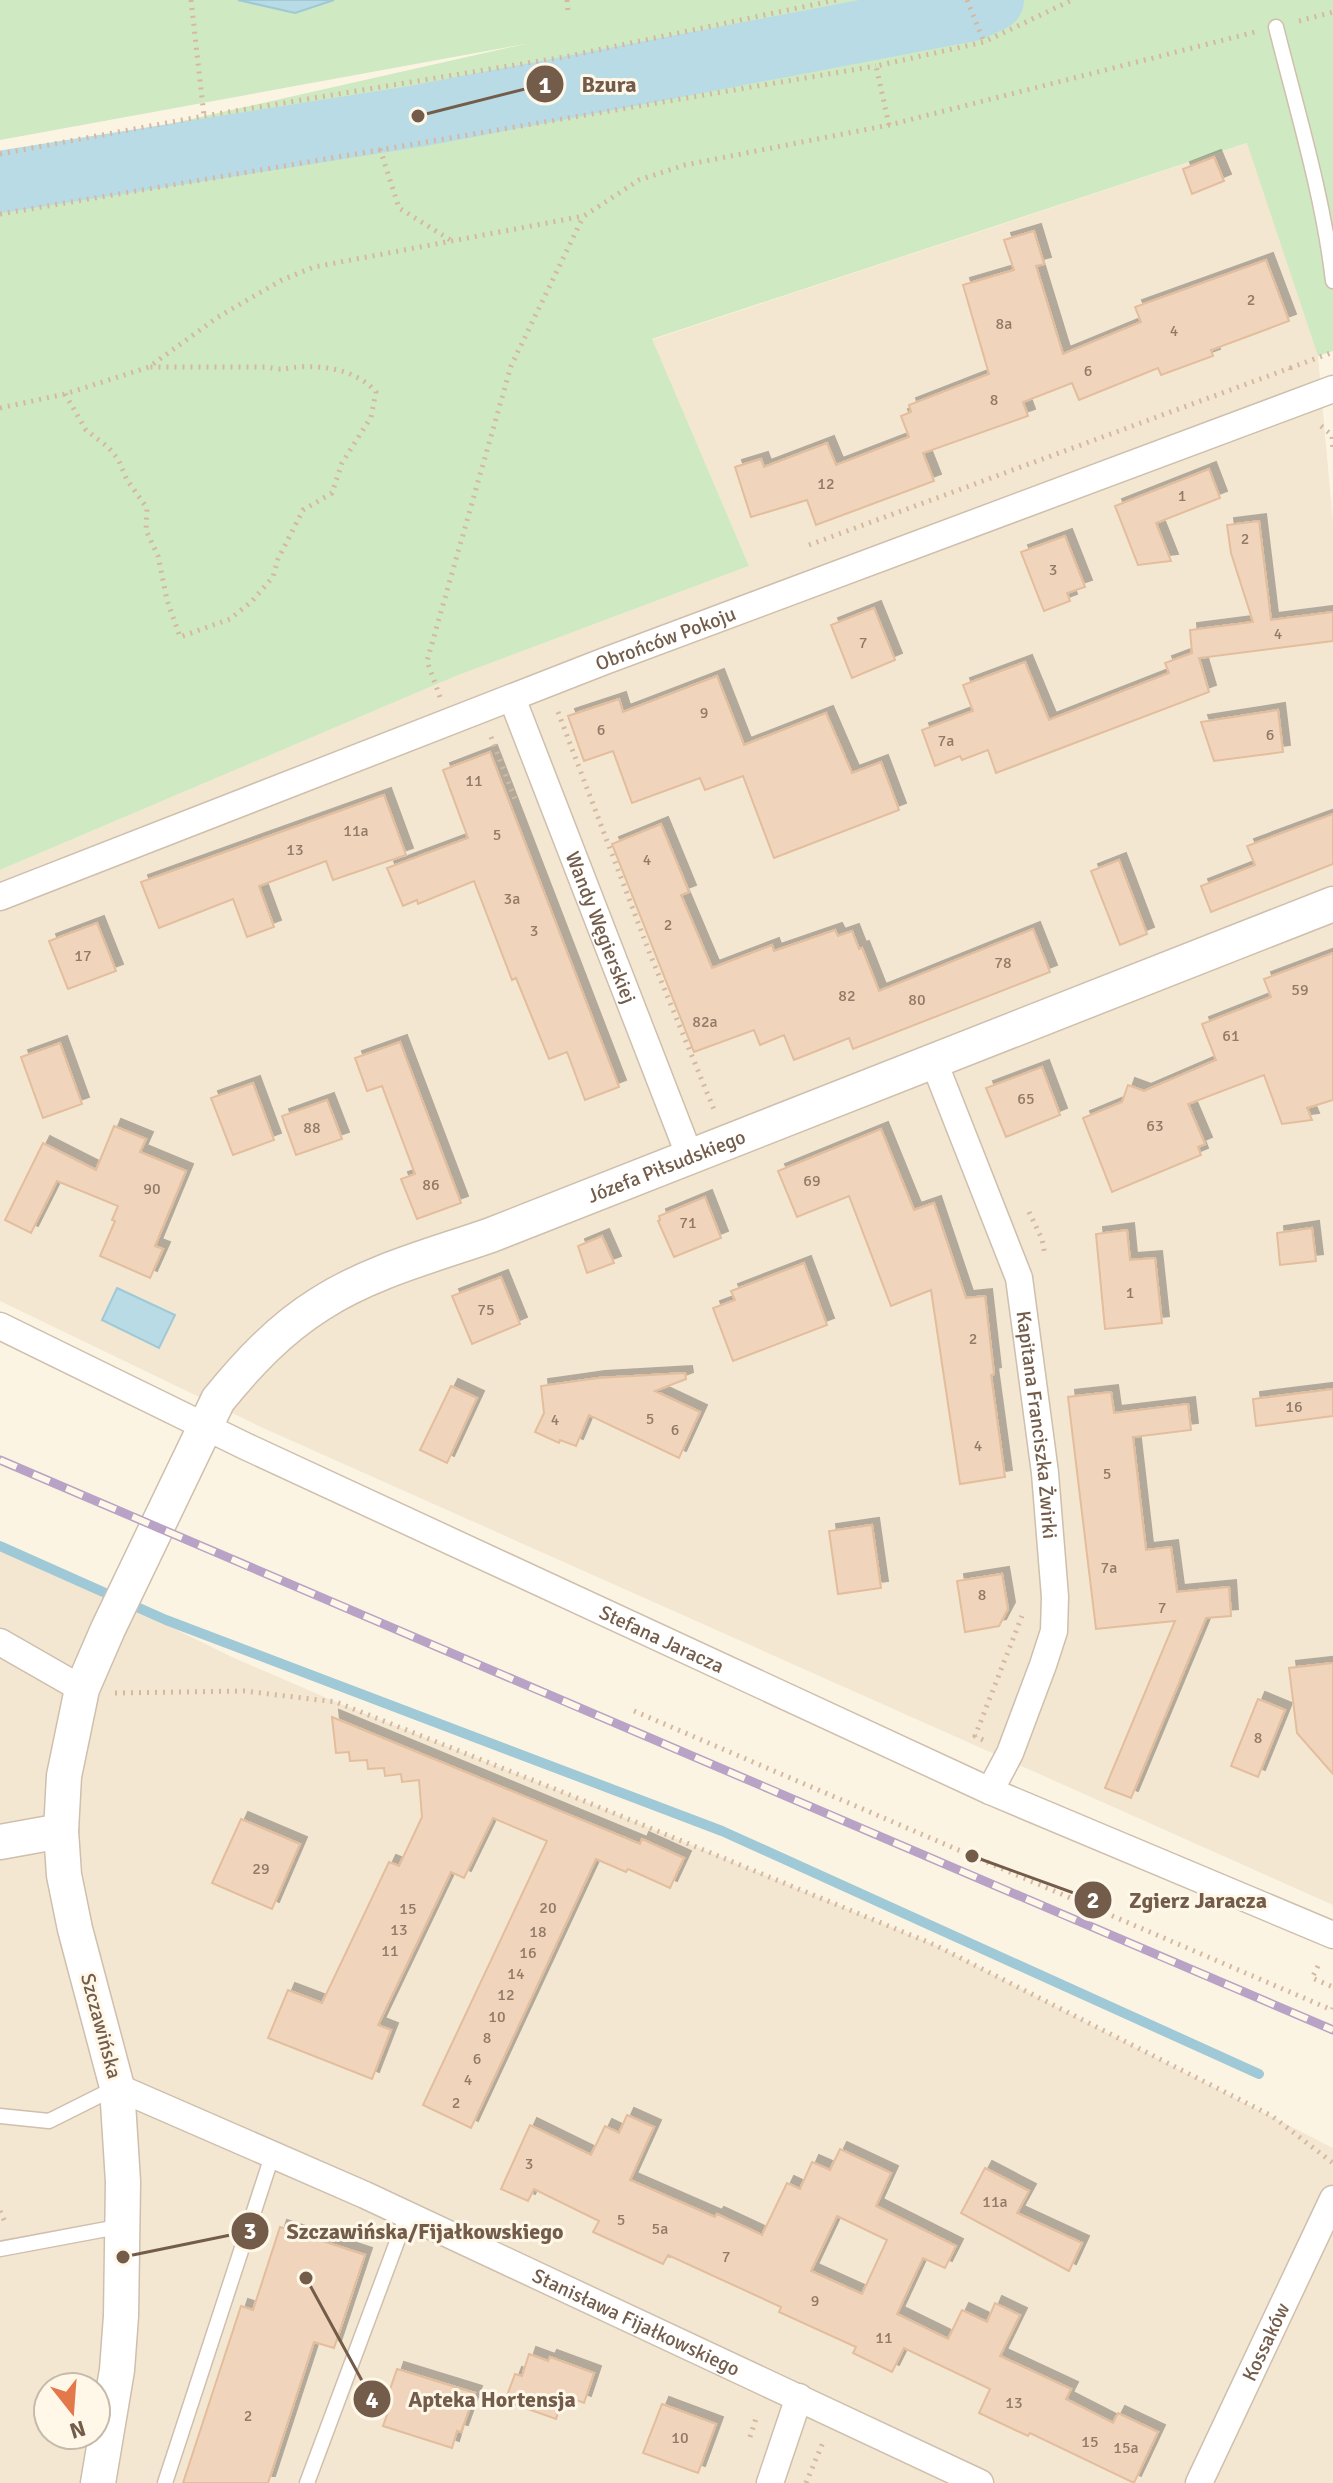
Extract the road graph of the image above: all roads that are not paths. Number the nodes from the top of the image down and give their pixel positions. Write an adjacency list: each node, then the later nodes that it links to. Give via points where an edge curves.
1 (1276, 27): 2 (lane)
2 (1333, 281)
3 (1333, 389): 4 (street, Obrońców Pokoju)
4 (512, 698): 5 (street, Obrońców Pokoju); 8 (street, Wandy Węgierskiej)
5 (0, 897)
6 (1333, 904): 7 (street, Józefa Piłsudskiego)
7 (934, 1062): 8 (street, Józefa Piłsudskiego); 14 (street, Kapitana Franciszka Żwirki, via 1019,1278 1055,1597 1054,1631 1010,1753)
8 (690, 1157): 10 (street, Józefa Piłsudskiego, via 323,1302 241,1371)
9 (0, 1326): 10 (street, Stefana Jaracza)
10 (203, 1426): 11 (street, Józefa Piłsudskiego); 14 (street, Stefana Jaracza)
11 (130, 1583): 13 (street, Szczawińska, via 108,1629)
12 (0, 1642): 13 (street)
13 (96, 1691): 15 (street, Szczawińska, via 64,1776)
14 (990, 1791): 17 (street, Stefana Jaracza)
15 (61, 1831): 16 (street); 18 (street, Szczawińska, via 75,1929)
16 (0, 1842)
17 (1333, 1935)
18 (117, 2087): 19 (lane, via 49,2121); 20 (street, Stanisława Fijałkowskiego); 23 (street, Szczawińska)
19 (0, 2116)
20 (273, 2153): 22 (street, Stanisława Fijałkowskiego); 27 (lane)
21 (1333, 2199): 31 (street, Kossaków)
22 (407, 2215): 25 (street, Stanisława Fijałkowskiego); 28 (lane)
23 (123, 2226): 24 (lane); 26 (street, Szczawińska, via 117,2370)
24 (0, 2249)
25 (799, 2397): 29 (street); 30 (street, Stanisława Fijałkowskiego)
26 (98, 2483)
27 (165, 2483)
28 (307, 2483)
29 (770, 2483)
30 (980, 2483)
31 (1199, 2483)

